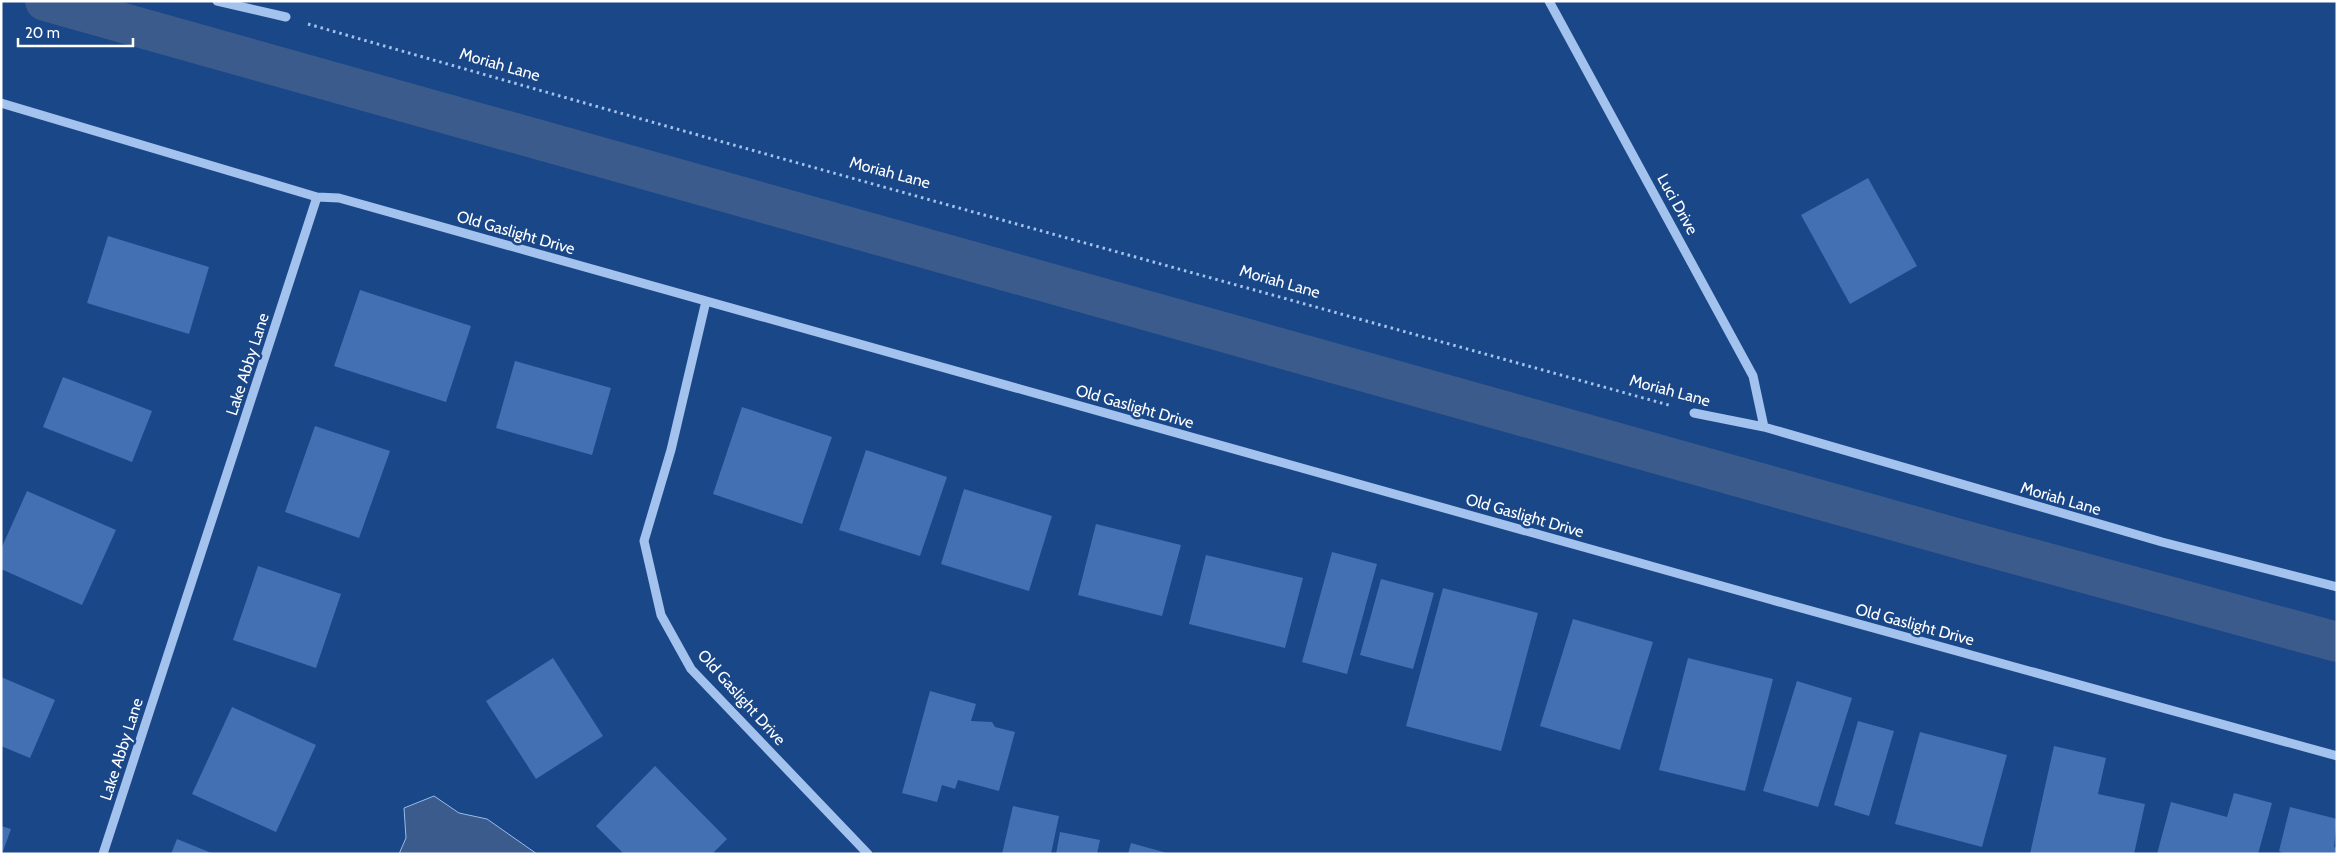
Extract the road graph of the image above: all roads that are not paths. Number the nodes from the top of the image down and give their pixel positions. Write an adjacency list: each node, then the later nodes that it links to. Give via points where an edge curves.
1 (217, 1): 3 (street)
2 (1549, 1): 9 (street, Luci Drive, via 1754,376)
3 (230, 3): 4 (street)
4 (286, 18)
5 (1, 103): 6 (street)
6 (317, 197): 7 (street, Old Gaslight Drive, via 339,198); 12 (street, Lake Abby Lane)
7 (706, 301): 11 (street, Old Gaslight Drive); 13 (street, Old Gaslight Drive, via 671,450 644,541 661,615 691,669)
8 (1694, 413): 9 (street, Moriah Lane)
9 (1764, 428): 10 (street, Moriah Lane, via 2162,542)
10 (2337, 587)
11 (2337, 756)
12 (102, 854)
13 (868, 854)

